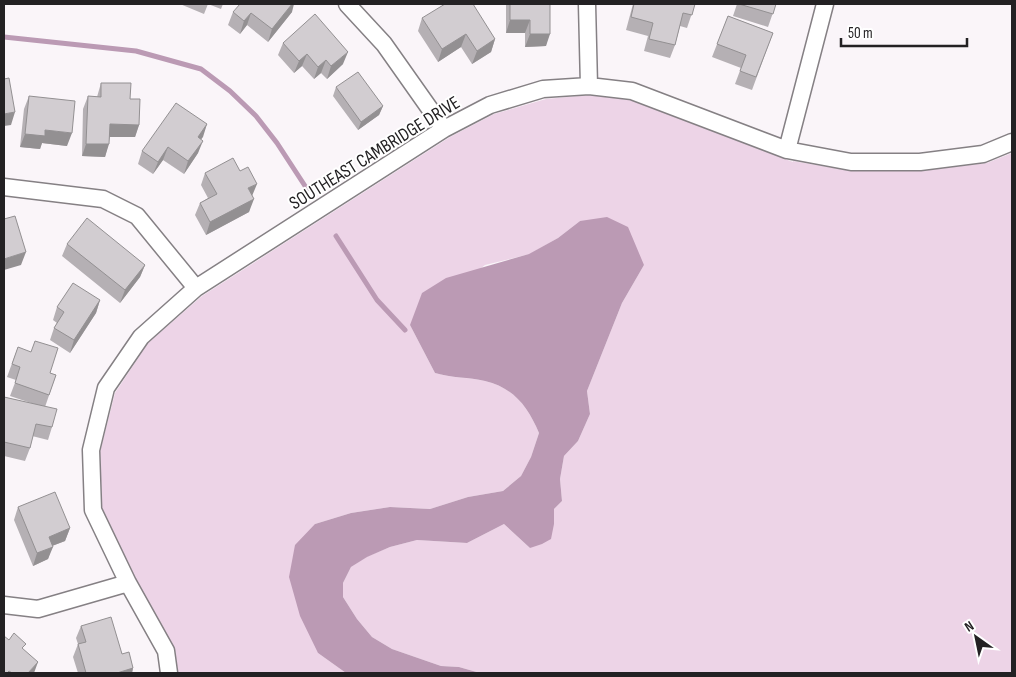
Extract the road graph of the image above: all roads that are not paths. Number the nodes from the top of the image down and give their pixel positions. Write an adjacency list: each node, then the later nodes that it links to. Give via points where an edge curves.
1 (347, 4): 5 (street, via 384,44)
2 (587, 4): 4 (street)
3 (825, 4): 7 (street)
4 (588, 86): 5 (street, SOUTHEAST CAMBRIDGE DRIVE, via 543,89 490,105); 7 (street, SOUTHEAST CAMBRIDGE DRIVE, via 632,91)
5 (444, 129): 9 (street, SOUTHEAST CAMBRIDGE DRIVE)
6 (1012, 142): 7 (street, SOUTHEAST CAMBRIDGE DRIVE, via 983,154 920,162 851,162)
7 (786, 150)
8 (4, 187): 9 (street, via 103,199 137,216)
9 (196, 288): 10 (street, SOUTHEAST CAMBRIDGE DRIVE, via 141,337 106,388 91,450 93,510)
10 (128, 583): 11 (street, via 38,608); 12 (street, SOUTHEAST CAMBRIDGE DRIVE, via 166,650)
11 (4, 605)
12 (169, 673)

